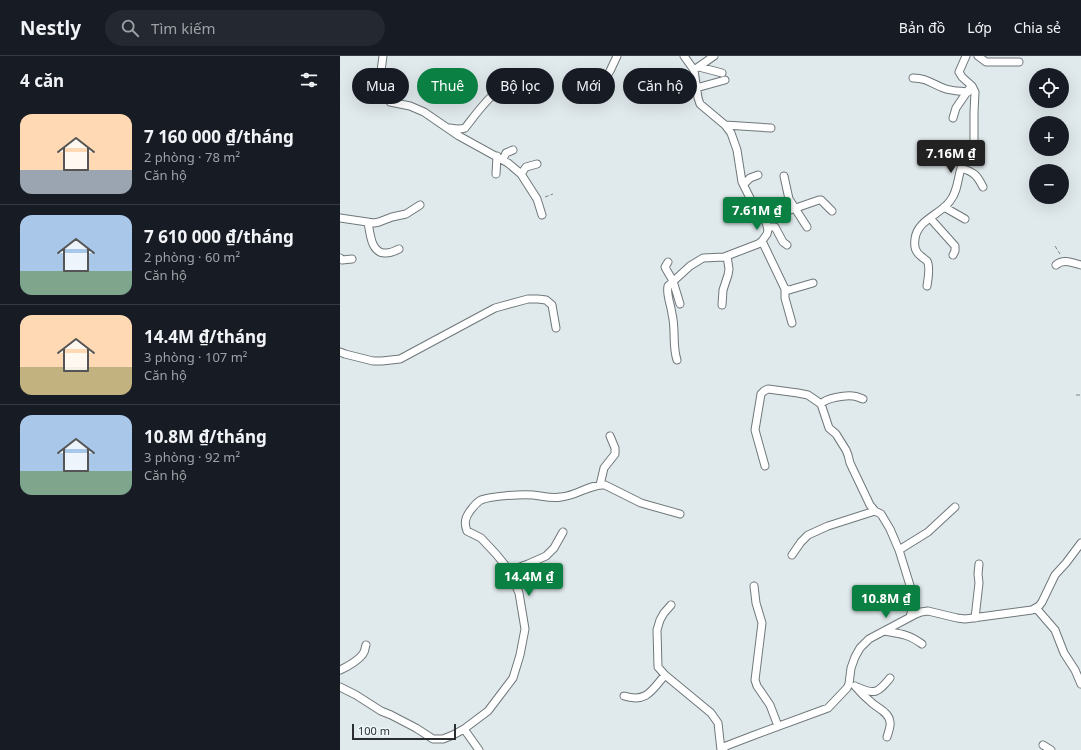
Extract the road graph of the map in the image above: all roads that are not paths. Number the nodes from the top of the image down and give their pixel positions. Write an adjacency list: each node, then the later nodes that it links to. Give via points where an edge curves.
1 (383, 56): 19 (street, via 381,71 390,102 416,108)
2 (617, 56): 8 (street)
3 (684, 56): 9 (street)
4 (714, 56): 10 (street)
5 (966, 56): 14 (street, via 959,72)
6 (978, 56): 7 (street, via 986,62)
7 (1018, 62)
8 (612, 68)
9 (695, 68)
10 (697, 68)
11 (697, 69): 13 (street, via 723,77)
12 (913, 78): 14 (street, via 922,78 954,91)
13 (697, 88)
14 (970, 89): 17 (street, via 956,108); 24 (street, via 975,92 974,142)
15 (697, 94): 18 (street, via 700,104)
16 (486, 103): 19 (street, via 465,128)
17 (953, 118)
18 (725, 125): 20 (street); 29 (street, via 737,150)
19 (446, 127): 22 (street)
20 (772, 128)
21 (513, 150): 22 (street)
22 (500, 158): 25 (street); 26 (street)
23 (537, 164): 26 (street, via 526,167)
24 (961, 168): 30 (street, via 976,175); 32 (street, via 954,195)
25 (496, 174)
26 (520, 174): 35 (street, via 537,199)
27 (758, 175): 29 (street)
28 (784, 176): 33 (street, via 789,199)
29 (744, 184): 37 (street, via 752,202)
30 (983, 187)
31 (420, 205): 40 (street, via 406,214 379,222)
32 (944, 207): 38 (street); 39 (street)
33 (795, 208): 34 (street, via 821,200); 37 (street); 42 (street)
34 (832, 211)
35 (542, 215)
36 (340, 218): 40 (street)
37 (764, 218): 41 (street)
38 (930, 218): 46 (street, via 955,246); 55 (street, via 921,225 914,242 916,253 927,261)
39 (965, 219)
40 (368, 222): 45 (street, via 376,248 383,253)
41 (768, 227): 43 (street); 44 (street, via 776,228 783,242)
42 (807, 227)
43 (762, 241): 47 (street); 56 (street)
44 (788, 245)
45 (399, 249)
46 (953, 255)
47 (727, 256): 53 (street, via 703,258); 58 (street, via 729,269 722,290)
48 (340, 258): 49 (street)
49 (352, 258)
50 (668, 262): 53 (street, via 666,270)
51 (1059, 264): 52 (street, via 1070,262)
52 (1081, 265)
53 (673, 281): 57 (street); 62 (street, via 667,288 673,316)
54 (813, 283): 56 (street)
55 (927, 286)
56 (785, 289): 59 (street, via 784,298)
57 (680, 304)
58 (722, 305)
59 (792, 324)
60 (556, 328): 61 (street, via 552,305 546,300 528,299 495,308 400,359 373,361)
61 (340, 352)
62 (677, 360)
63 (863, 399): 64 (street, via 840,396)
64 (821, 404): 66 (street, via 808,395 798,393 768,390 761,394 755,430); 69 (street, via 829,428 846,450)
65 (610, 436): 67 (street, via 615,454 604,468)
66 (765, 466)
67 (600, 485): 70 (street, via 605,485 641,503); 76 (street, via 560,498 518,495 480,500 477,503 466,519 467,531 481,538)
68 (955, 507): 73 (street, via 928,532)
69 (875, 511): 73 (street, via 881,514); 74 (street, via 808,535)
70 (680, 514)
71 (563, 532): 76 (street, via 546,556 520,567)
72 (1081, 543): 79 (street, via 1055,575 1042,602)
73 (899, 550): 80 (street, via 913,595)
74 (792, 555)
75 (979, 564): 81 (street)
76 (512, 576): 93 (street, via 525,629 513,678 488,711)
77 (754, 586): 92 (street, via 762,623 755,680 770,705)
78 (671, 605): 86 (street, via 660,620 657,630 658,666)
79 (1036, 608): 81 (street); 88 (street, via 1055,630)
80 (910, 617): 81 (street, via 928,611 957,618); 82 (street)
81 (975, 618)
82 (884, 631): 83 (street, via 912,637); 89 (street, via 869,639 854,657 851,668)
83 (922, 644)
84 (366, 646): 85 (street, via 362,656)
85 (340, 670)
86 (665, 675): 91 (street, via 651,692 640,698); 97 (street, via 711,713 718,723)
87 (890, 678): 89 (street, via 884,686 874,692)
88 (1081, 684)
89 (852, 685): 92 (street, via 828,708); 94 (street, via 888,717 890,722)
90 (340, 687): 93 (street, via 433,739 443,739)
91 (624, 696)
92 (778, 726): 97 (street)
93 (464, 729): 96 (street)
94 (887, 737)
95 (1043, 745): 98 (street)
96 (479, 750)
97 (721, 750)
98 (1051, 750)

